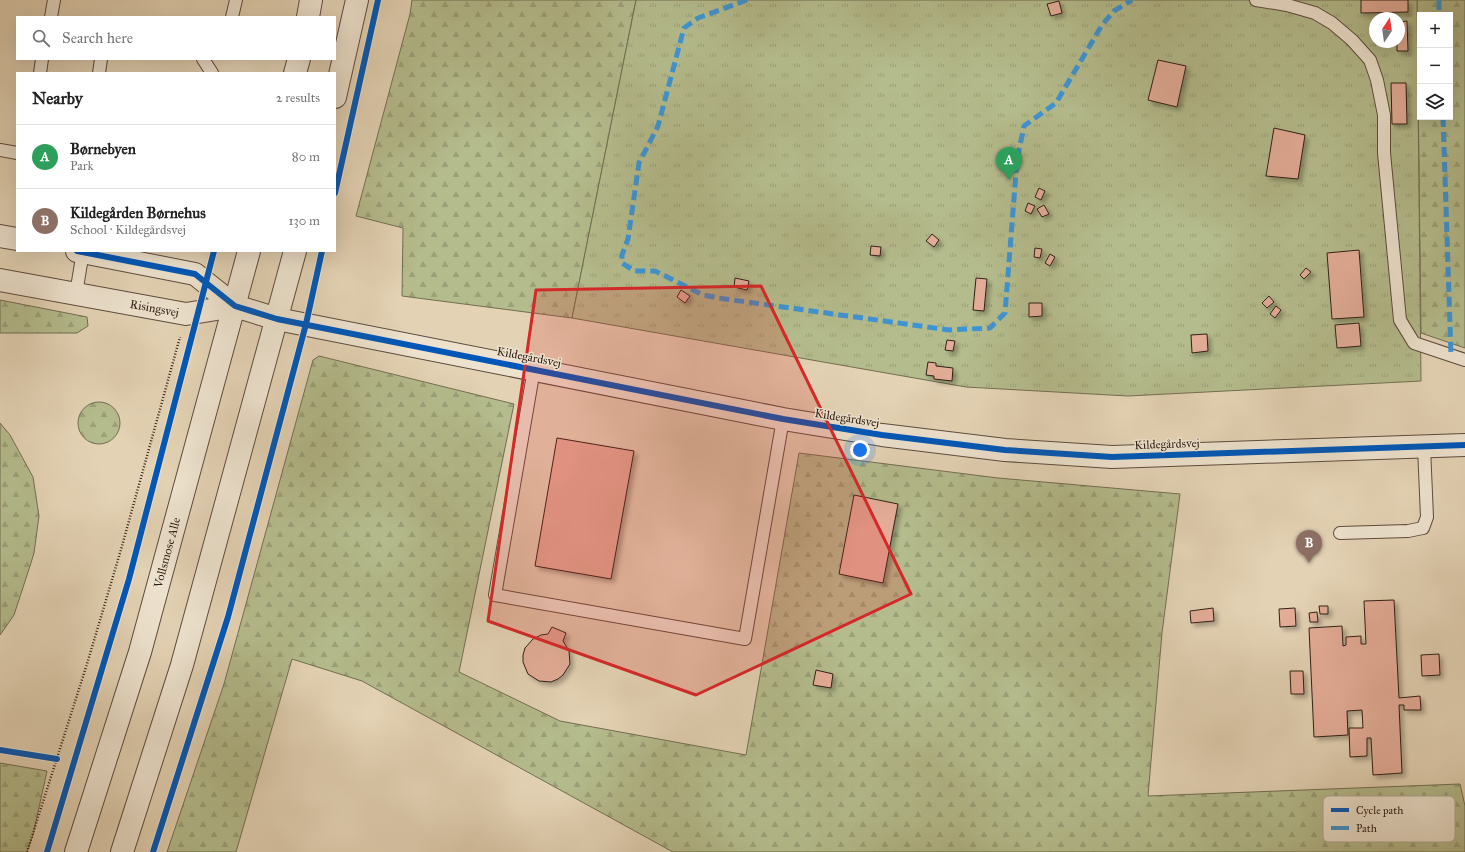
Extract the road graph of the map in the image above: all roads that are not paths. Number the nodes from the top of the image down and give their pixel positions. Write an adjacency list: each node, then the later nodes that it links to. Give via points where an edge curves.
1 (54, 0): 6 (lane)
2 (236, 0): 7 (lane)
3 (311, 0): 8 (street)
4 (357, 0): 17 (street)
5 (1256, 0): 31 (lane, via 1315,13 1352,40 1370,60 1384,115 1384,153 1400,320 1414,343)
6 (50, 16)
7 (232, 16)
8 (308, 16)
9 (42, 60): 13 (lane)
10 (101, 60): 14 (lane)
11 (204, 60): 15 (lane)
12 (299, 60): 16 (street)
13 (40, 72)
14 (99, 72)
15 (211, 72)
16 (295, 72)
17 (336, 93)
18 (0, 150): 19 (lane)
19 (16, 153)
20 (0, 236): 21 (street)
21 (16, 239)
22 (81, 252): 28 (lane)
23 (91, 252): 26 (street)
24 (250, 252): 29 (street, Vollsmose Alle)
25 (295, 252): 30 (street)
26 (110, 254): 29 (street, via 195,274)
27 (0, 280): 28 (street, Risingsvej)
28 (76, 294): 29 (street, Risingsvej, via 186,314)
29 (235, 306): 30 (street, Kildegårdsvej); 37 (street, Vollsmose Alle, via 140,652)
30 (278, 319): 32 (street, Kildegårdsvej); 38 (street, via 182,665)
31 (1465, 360)
32 (534, 370): 33 (street, Kildegårdsvej); 33 (lane, via 495,596 745,639)
33 (783, 419): 35 (street, Kildegårdsvej, via 882,435 1005,450 1112,457)
34 (1465, 445): 35 (street, Kildegårdsvej)
35 (1424, 447): 36 (lane, via 1427,517 1423,528 1408,532)
36 (1340, 533)
37 (76, 852)
38 (122, 852)

